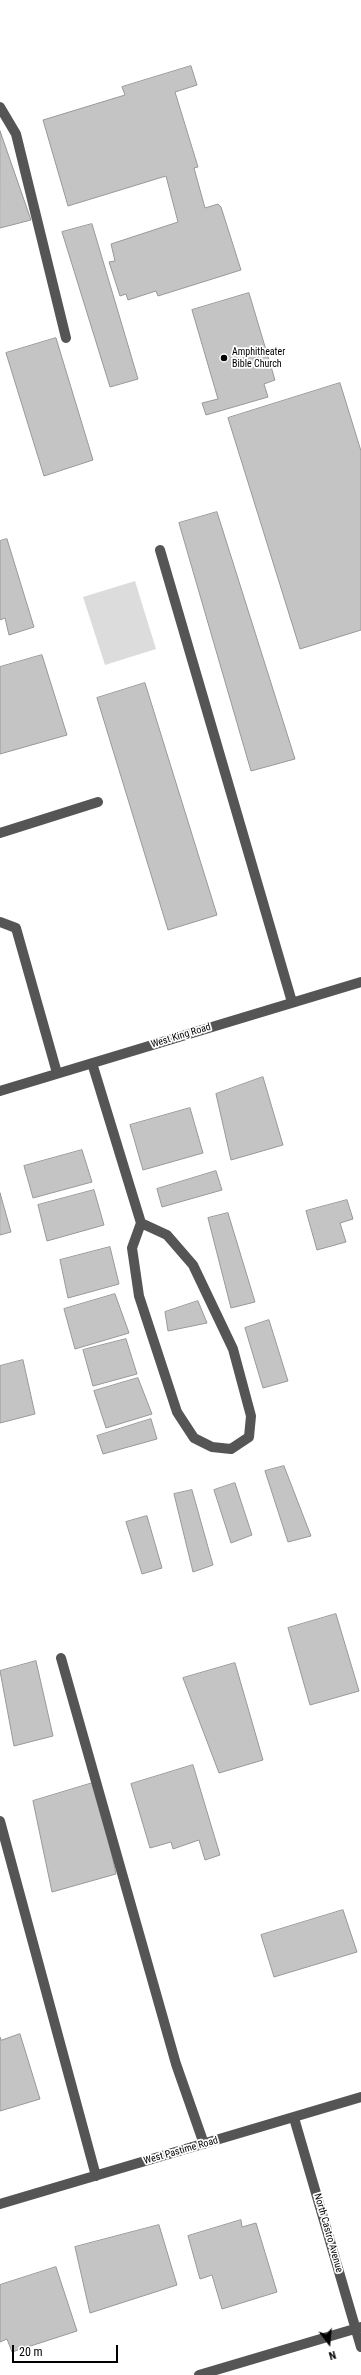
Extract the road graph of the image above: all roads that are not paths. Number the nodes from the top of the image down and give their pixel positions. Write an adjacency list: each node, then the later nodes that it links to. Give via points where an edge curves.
1 (0, 107): 2 (street, via 16,134)
2 (66, 338)
3 (160, 550): 8 (street)
4 (98, 802): 5 (street)
5 (0, 833)
6 (0, 922): 10 (street, via 16,928)
7 (361, 982): 8 (street, West King Road)
8 (292, 1002): 9 (street, West King Road)
9 (92, 1063): 10 (street, West King Road); 12 (street)
10 (57, 1073): 11 (street, West King Road)
11 (0, 1091)
12 (141, 1223): 12 (street, via 132,1248 139,1296 177,1412 194,1438 212,1447 231,1449 249,1437 251,1416 233,1349 192,1265 167,1235)
13 (61, 1658): 17 (street, via 176,2064)
14 (0, 1821): 18 (street)
15 (361, 2097): 16 (street, West Pastime Road)
16 (294, 2118): 17 (street, West Pastime Road); 20 (street, North Castro Avenue)
17 (204, 2144): 18 (street, West Pastime Road)
18 (96, 2176): 19 (street, West Pastime Road)
19 (0, 2204)
20 (358, 2328): 21 (street, North Castro Avenue); 22 (street)
21 (361, 2347)
22 (199, 2375)

